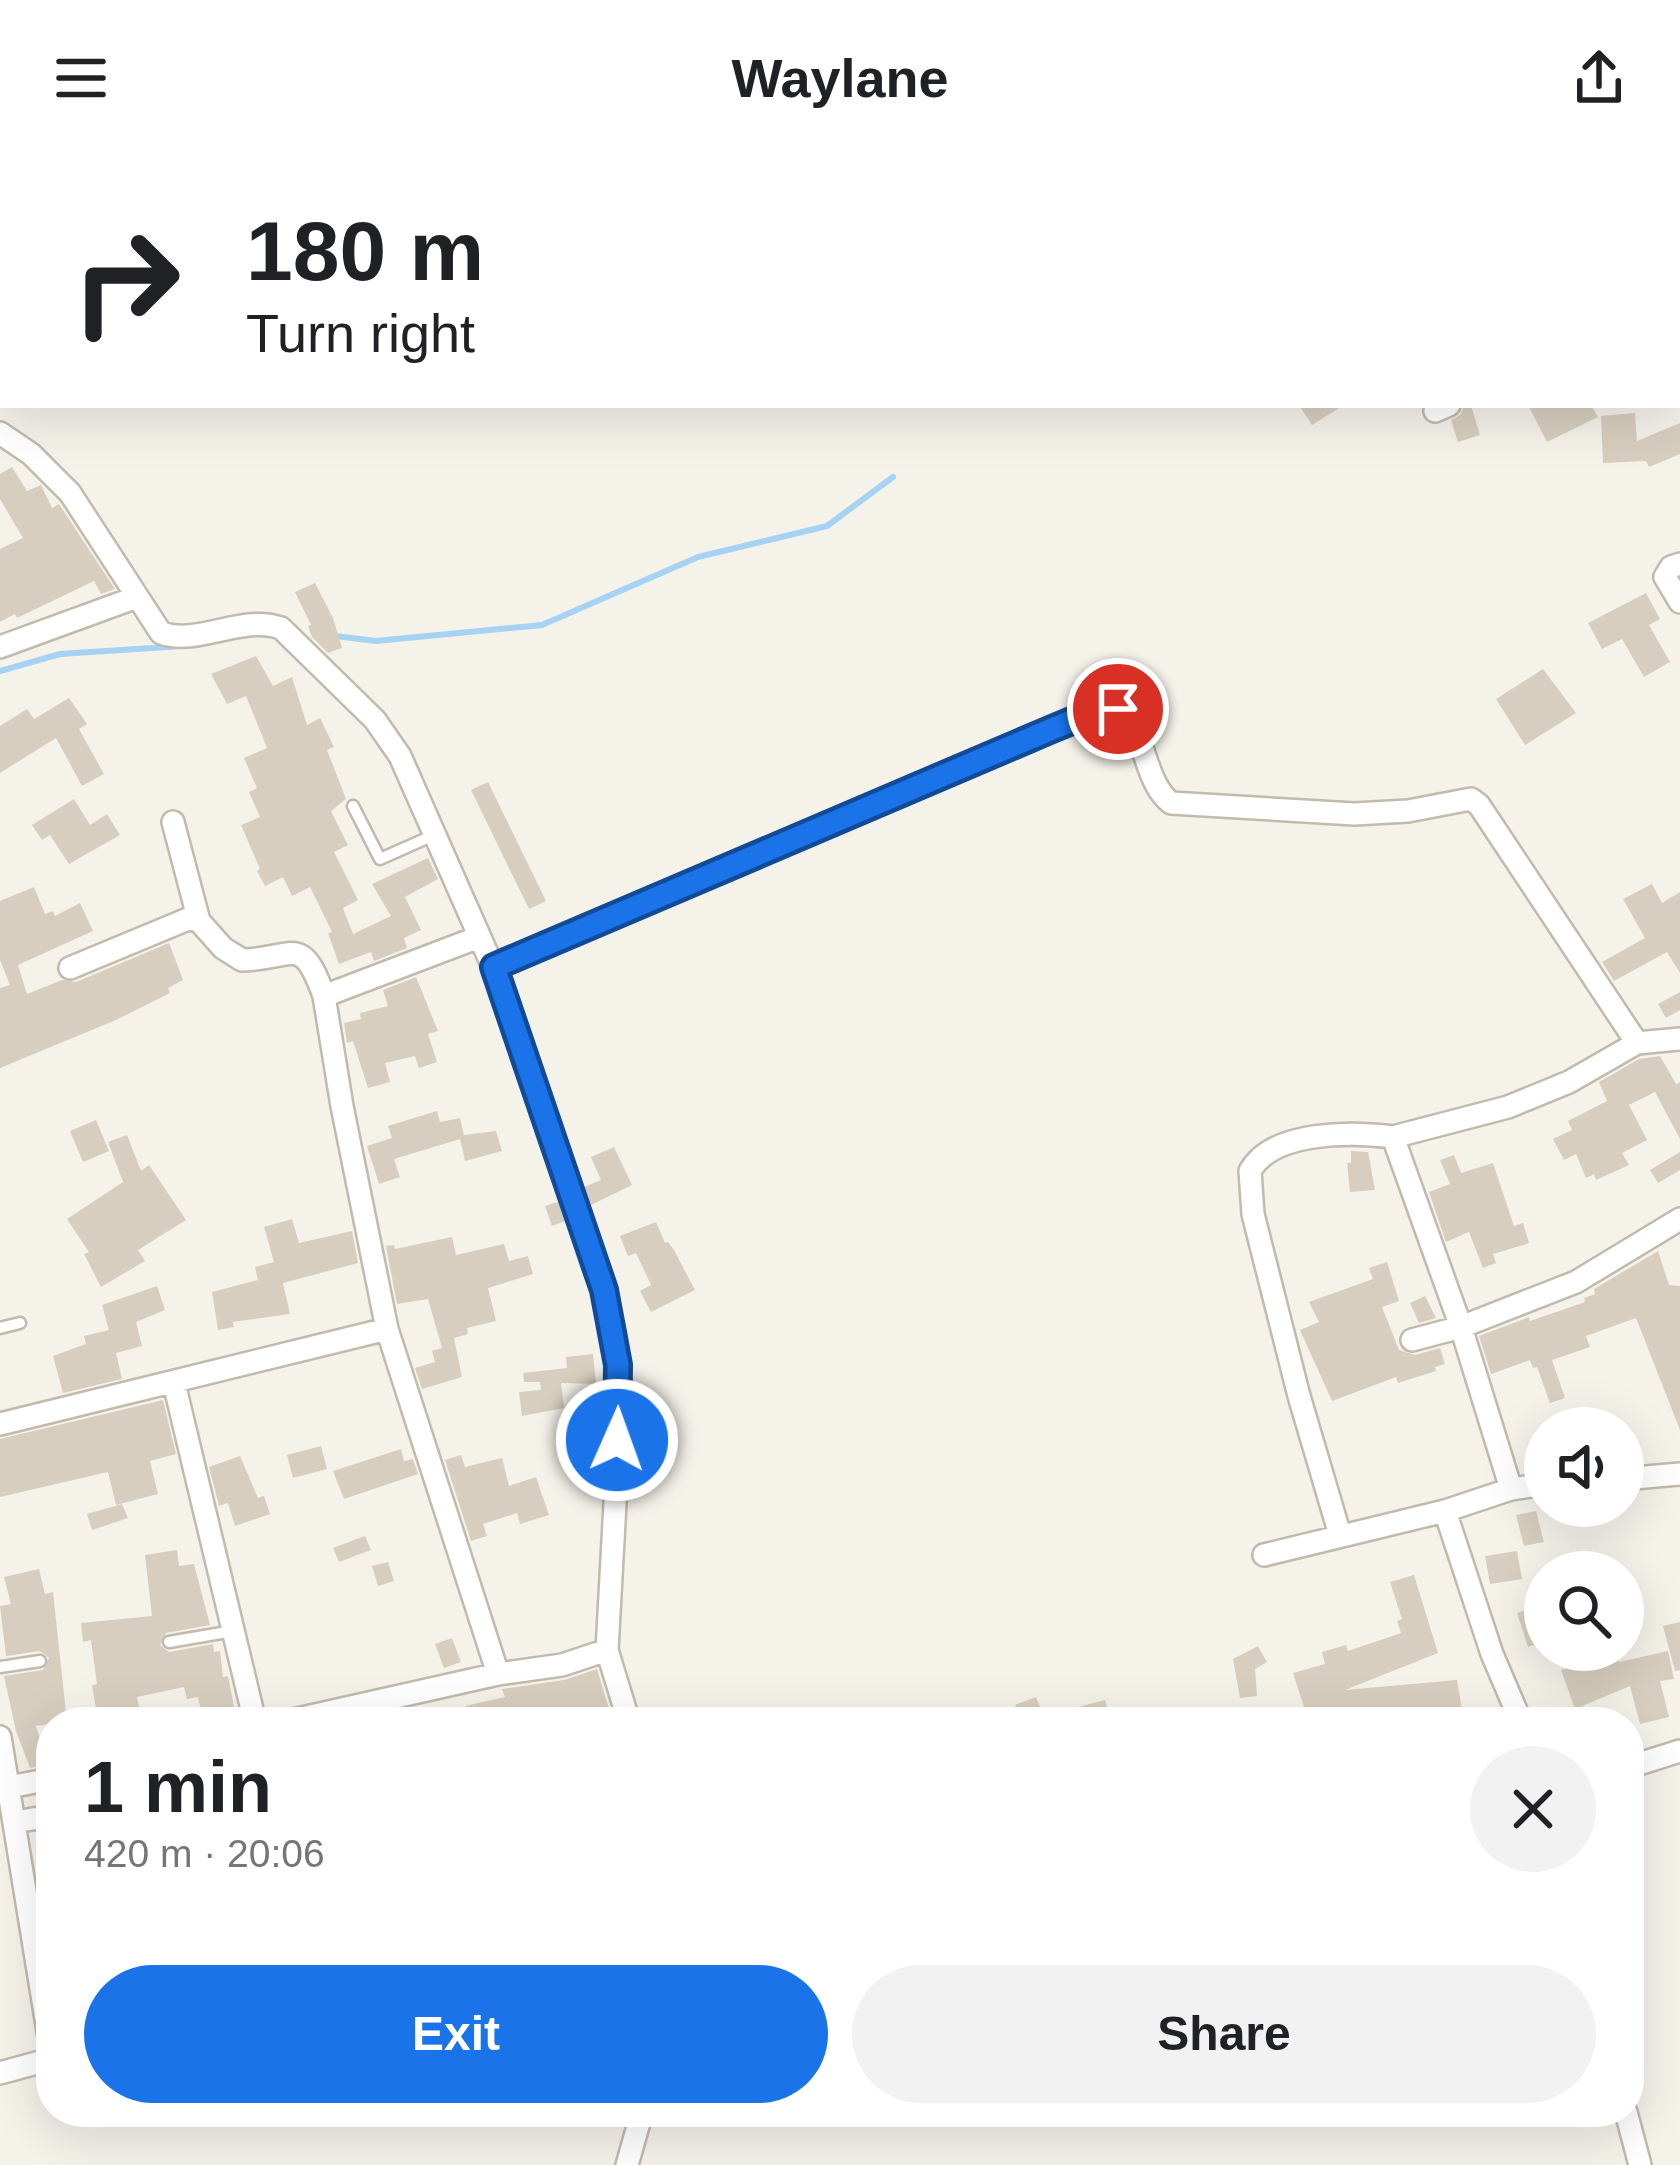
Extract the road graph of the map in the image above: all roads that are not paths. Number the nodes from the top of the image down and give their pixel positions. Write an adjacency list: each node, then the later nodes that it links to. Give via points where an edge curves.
1 (0, 433): 3 (street, via 70,493)
2 (1680, 564): 4 (street, via 1665,577)
3 (136, 597): 5 (street); 8 (street, via 154,627 171,636 266,623 298,642 389,738)
4 (1680, 602)
5 (0, 647)
6 (352, 806): 8 (lane, via 380,859)
7 (173, 822): 9 (street)
8 (434, 835): 10 (street)
9 (200, 921): 12 (street, via 165,926); 13 (street, via 242,960 302,953)
10 (478, 937): 11 (street); 13 (street)
11 (494, 967): 15 (street, via 1091,713 1118,709 1171,803 1306,814 1408,811 1462,799 1479,805); 34 (street, via 615,1337 620,1394)
12 (70, 968)
13 (324, 996): 21 (street)
14 (1680, 1039): 15 (street)
15 (1636, 1043): 16 (street, via 1508,1107)
16 (1393, 1137): 19 (street); 30 (street, via 1311,1138 1264,1154 1250,1171 1253,1214)
17 (1680, 1219): 19 (street, via 1576,1282)
18 (20, 1323): 20 (lane)
19 (1461, 1327): 22 (street); 28 (street)
20 (0, 1328)
21 (387, 1328): 23 (street); 37 (street)
22 (1412, 1340)
23 (174, 1383): 24 (street); 32 (street)
24 (0, 1424)
25 (1680, 1474): 26 (street)
26 (1644, 1477)
27 (1524, 1487): 28 (street)
28 (1510, 1489): 29 (street)
29 (1445, 1511): 30 (street); 41 (street)
30 (1340, 1535): 31 (street)
31 (1264, 1556)
32 (233, 1631): 33 (lane); 38 (street)
33 (169, 1642)
34 (607, 1650): 37 (street); 40 (street)
35 (40, 1661): 36 (lane)
36 (0, 1667)
37 (498, 1674): 39 (street)
38 (251, 1707)
39 (351, 1707)
40 (624, 1707)
41 (1515, 1707)
42 (1, 1746): 46 (street)
43 (1680, 1751): 44 (street)
44 (1644, 1762)
45 (36, 1782): 46 (street)
46 (9, 1787): 48 (street)
47 (36, 1818): 48 (street)
48 (14, 1822): 49 (street)
49 (36, 1960)
50 (36, 2060): 51 (street)
51 (0, 2073)
52 (638, 2127): 54 (street)
53 (1630, 2127): 55 (street)
54 (627, 2165)
55 (1640, 2165)

